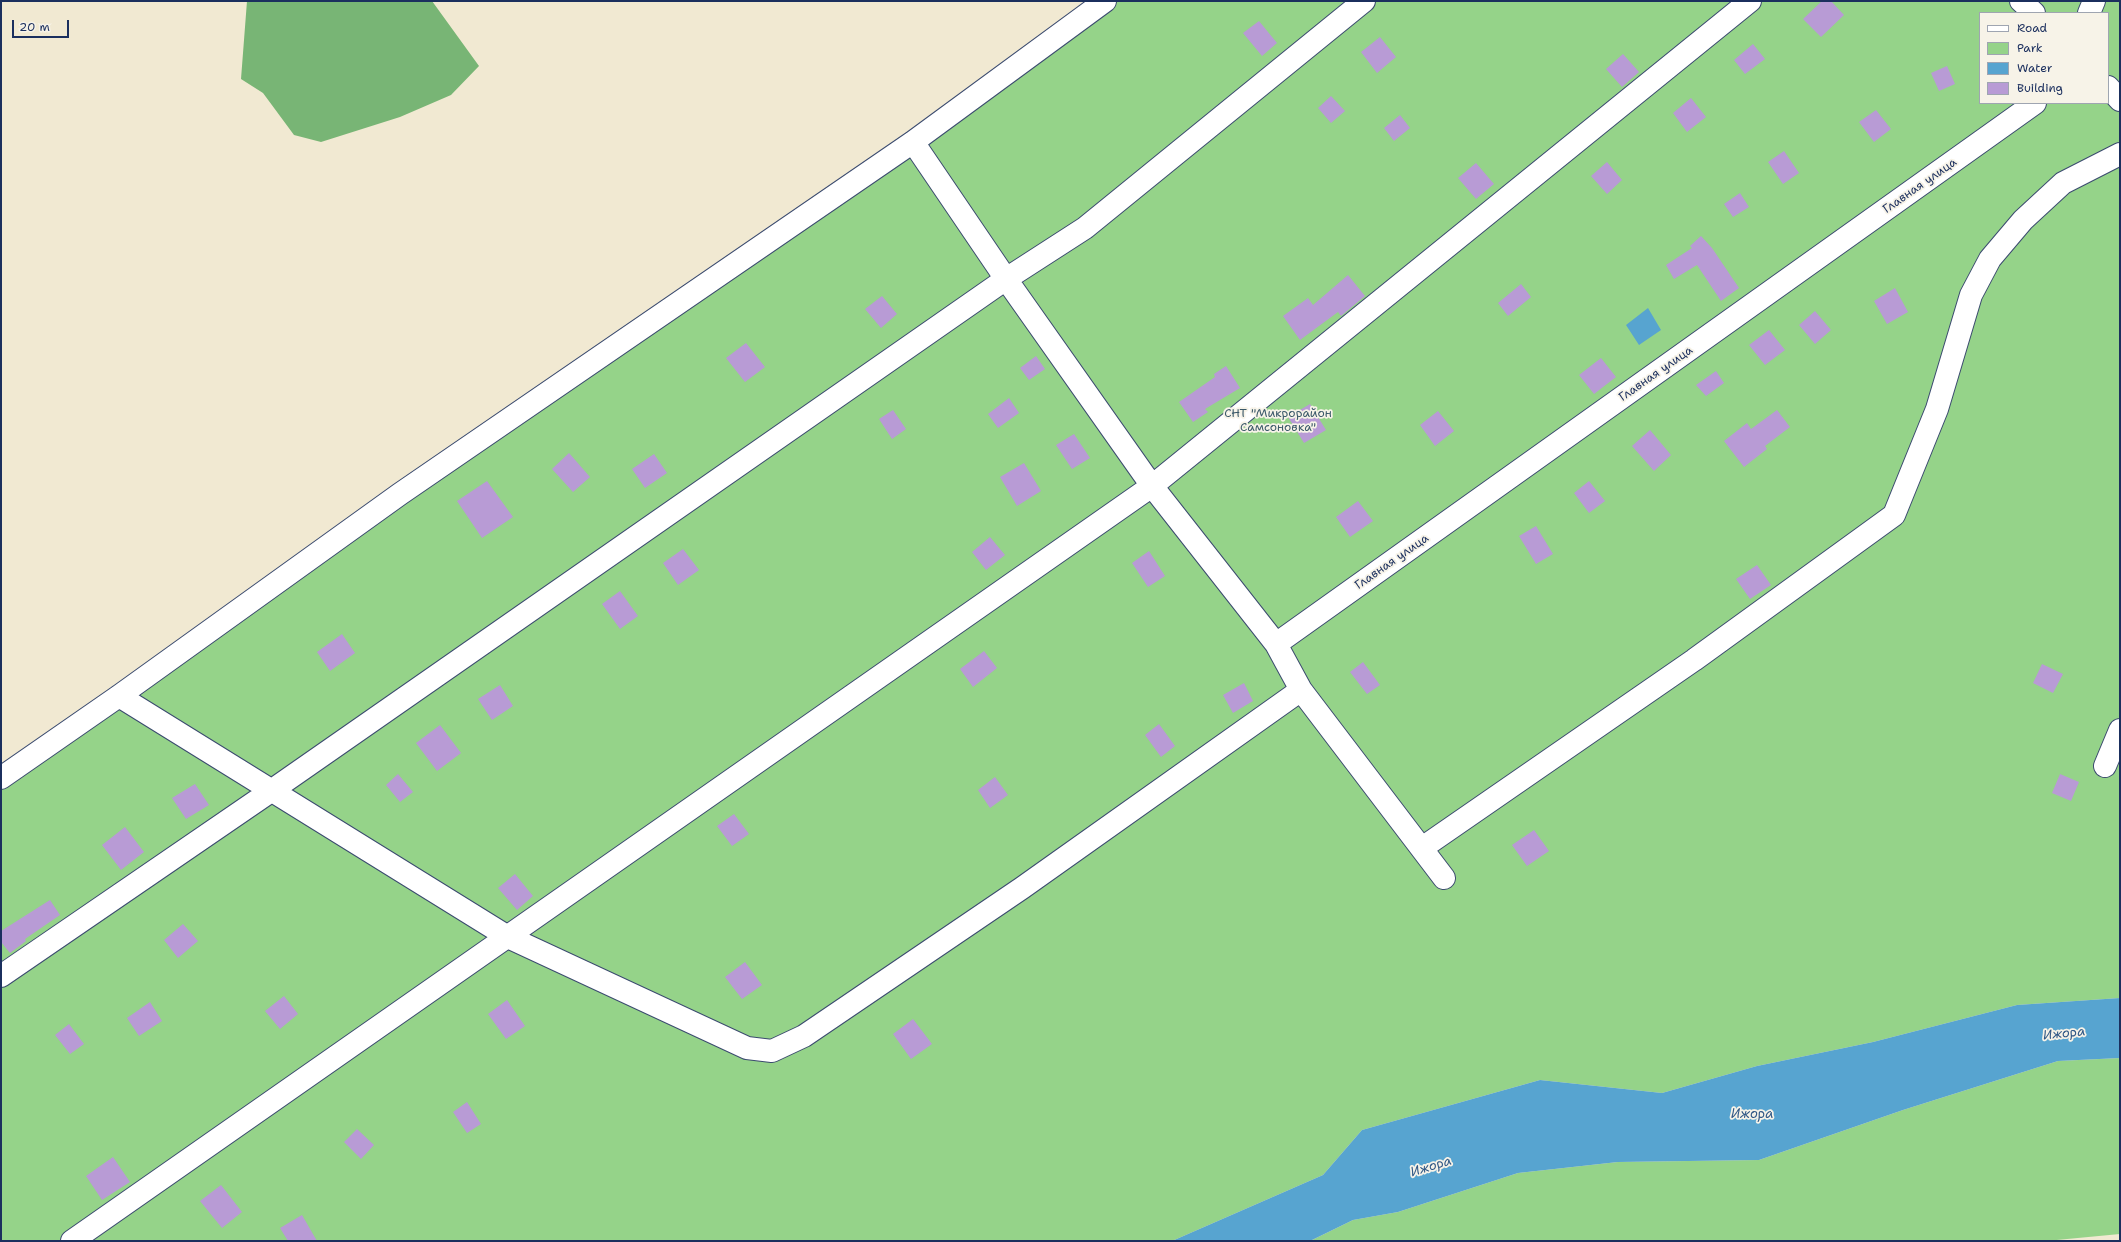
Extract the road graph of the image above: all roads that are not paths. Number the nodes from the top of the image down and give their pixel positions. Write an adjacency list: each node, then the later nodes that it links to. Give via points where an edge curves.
1 (1105, 1): 11 (street)
2 (1364, 1): 13 (street, via 1084,228)
3 (1750, 1): 14 (street)
4 (2021, 1): 6 (street)
5 (2094, 1): 7 (street)
6 (2033, 12)
7 (2089, 12)
8 (2109, 88): 9 (street)
9 (2120, 100)
10 (2034, 104): 15 (street, Главная улица)
11 (913, 142): 13 (street); 17 (street, via 395,498)
12 (2120, 154): 22 (street, via 2063,183 2023,220 1990,259 1972,296 1936,409 1894,516 1694,660)
13 (1006, 279): 14 (street); 21 (street)
14 (1152, 486): 15 (street); 24 (street)
15 (1276, 644): 16 (street)
16 (1301, 690): 22 (street); 24 (street, via 1022,888 804,1036 772,1051 747,1048)
17 (119, 696): 20 (street); 21 (street)
18 (2120, 730): 19 (street)
19 (2106, 766)
20 (1, 778)
21 (271, 791): 24 (street); 25 (street)
22 (1422, 848): 23 (street)
23 (1444, 878)
24 (508, 937): 26 (street)
25 (1, 976)
26 (72, 1241)

